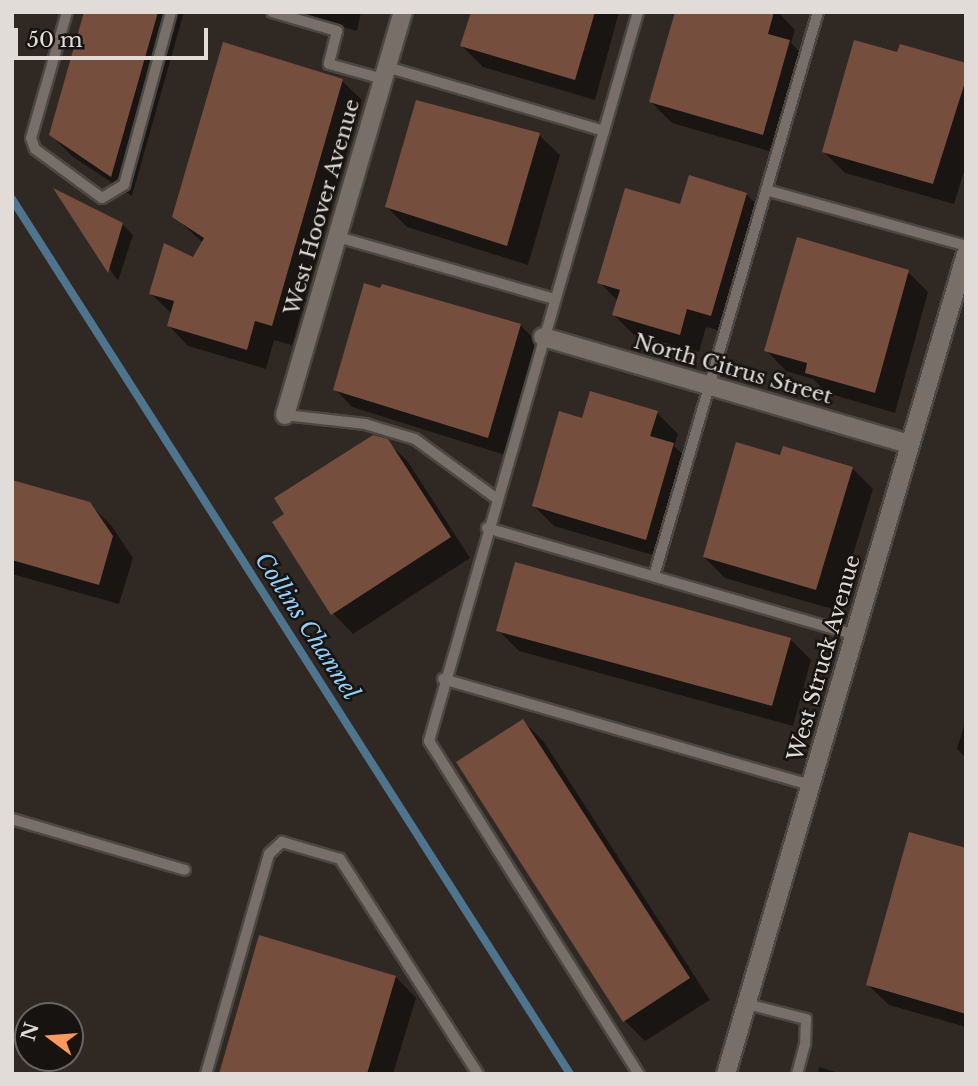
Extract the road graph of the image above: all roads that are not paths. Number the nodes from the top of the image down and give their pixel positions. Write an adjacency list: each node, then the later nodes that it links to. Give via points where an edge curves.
1 (67, 12): 2 (lane, via 31,138 34,149 102,198 124,185)
2 (171, 12)
3 (272, 12): 7 (lane, via 337,31 329,64)
4 (402, 12): 7 (street, West Hoover Avenue)
5 (638, 12): 8 (lane)
6 (818, 12): 9 (lane)
7 (385, 73): 8 (lane); 10 (street, West Hoover Avenue)
8 (604, 131): 13 (lane)
9 (766, 190): 11 (lane); 15 (lane)
10 (338, 237): 13 (lane); 16 (street, West Hoover Avenue)
11 (966, 246)
12 (966, 254): 17 (street, West Struck Avenue)
13 (554, 299): 14 (lane)
14 (543, 337): 15 (street, North Citrus Street); 18 (lane)
15 (709, 386): 17 (street, North Citrus Street); 20 (lane)
16 (285, 415): 18 (lane, via 365,424 415,439)
17 (911, 444): 21 (street, West Struck Avenue)
18 (496, 498): 19 (lane)
19 (487, 528): 20 (lane); 22 (lane)
20 (654, 576): 21 (lane)
21 (855, 635): 23 (street, West Struck Avenue)
22 (443, 679): 23 (lane); 29 (lane, via 429,741)
23 (811, 785): 26 (street, West Struck Avenue)
24 (12, 819): 25 (lane)
25 (185, 870)
26 (747, 1004): 30 (street, West Struck Avenue); 31 (lane, via 806,1019 806,1044)
27 (206, 1074): 28 (lane, via 269,854 282,842 340,859)
28 (478, 1074)
29 (639, 1074)
30 (726, 1074)
31 (797, 1074)

